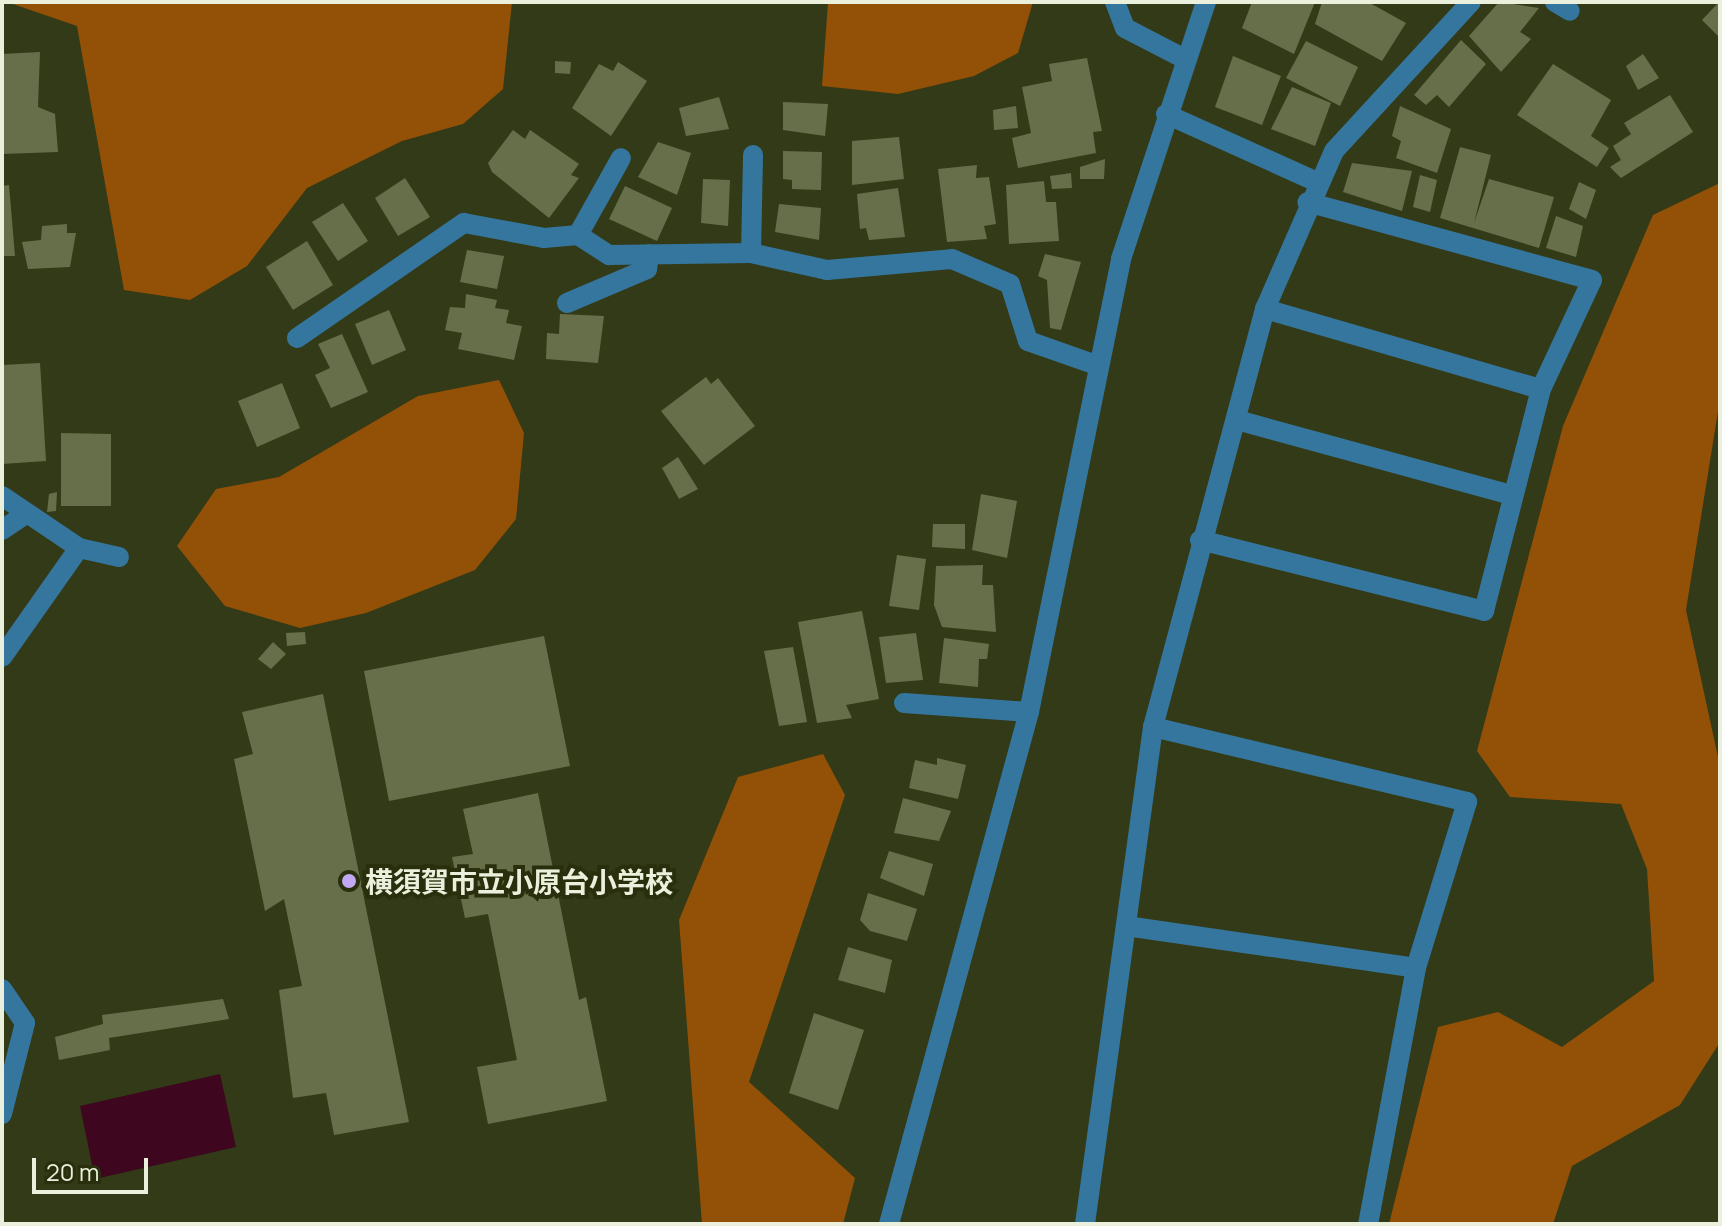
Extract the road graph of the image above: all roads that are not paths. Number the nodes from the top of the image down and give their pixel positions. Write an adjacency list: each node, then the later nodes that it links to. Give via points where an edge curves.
1 (1115, 2): 4 (street, via 1125,28)
2 (1206, 2): 4 (street)
3 (1471, 2): 8 (street, via 1334,151)
4 (1183, 58): 5 (street)
5 (1166, 114): 8 (street); 16 (street)
6 (753, 155): 11 (street)
7 (621, 158): 10 (street)
8 (1317, 182): 9 (street)
9 (1307, 202): 14 (street); 17 (street, via 1592,280)
10 (578, 235): 12 (street, via 609,255); 15 (street, via 544,238 464,223)
11 (751, 253): 12 (street); 16 (street, via 827,270 952,259 1010,284 1028,341)
12 (649, 254): 13 (street, via 647,269)
13 (567, 303)
14 (1265, 309): 17 (street); 18 (street)
15 (297, 338)
16 (1096, 365): 28 (street)
17 (1541, 389): 19 (street)
18 (1237, 420): 19 (street); 23 (street)
19 (1511, 495): 23 (street, via 1484,611)
20 (2, 496): 21 (street)
21 (24, 515): 22 (street); 24 (street)
22 (2, 530)
23 (1200, 540): 29 (street)
24 (79, 548): 25 (street); 26 (street)
25 (119, 557)
26 (2, 657)
27 (904, 703): 28 (street)
28 (1029, 712): 34 (street)
29 (1153, 727): 30 (street); 31 (street, via 1467,802)
30 (1126, 926): 31 (street); 35 (street)
31 (1416, 968): 36 (street)
32 (2, 989): 33 (street, via 25,1023)
33 (2, 1114)
34 (889, 1224)
35 (1085, 1224)
36 (1368, 1224)

